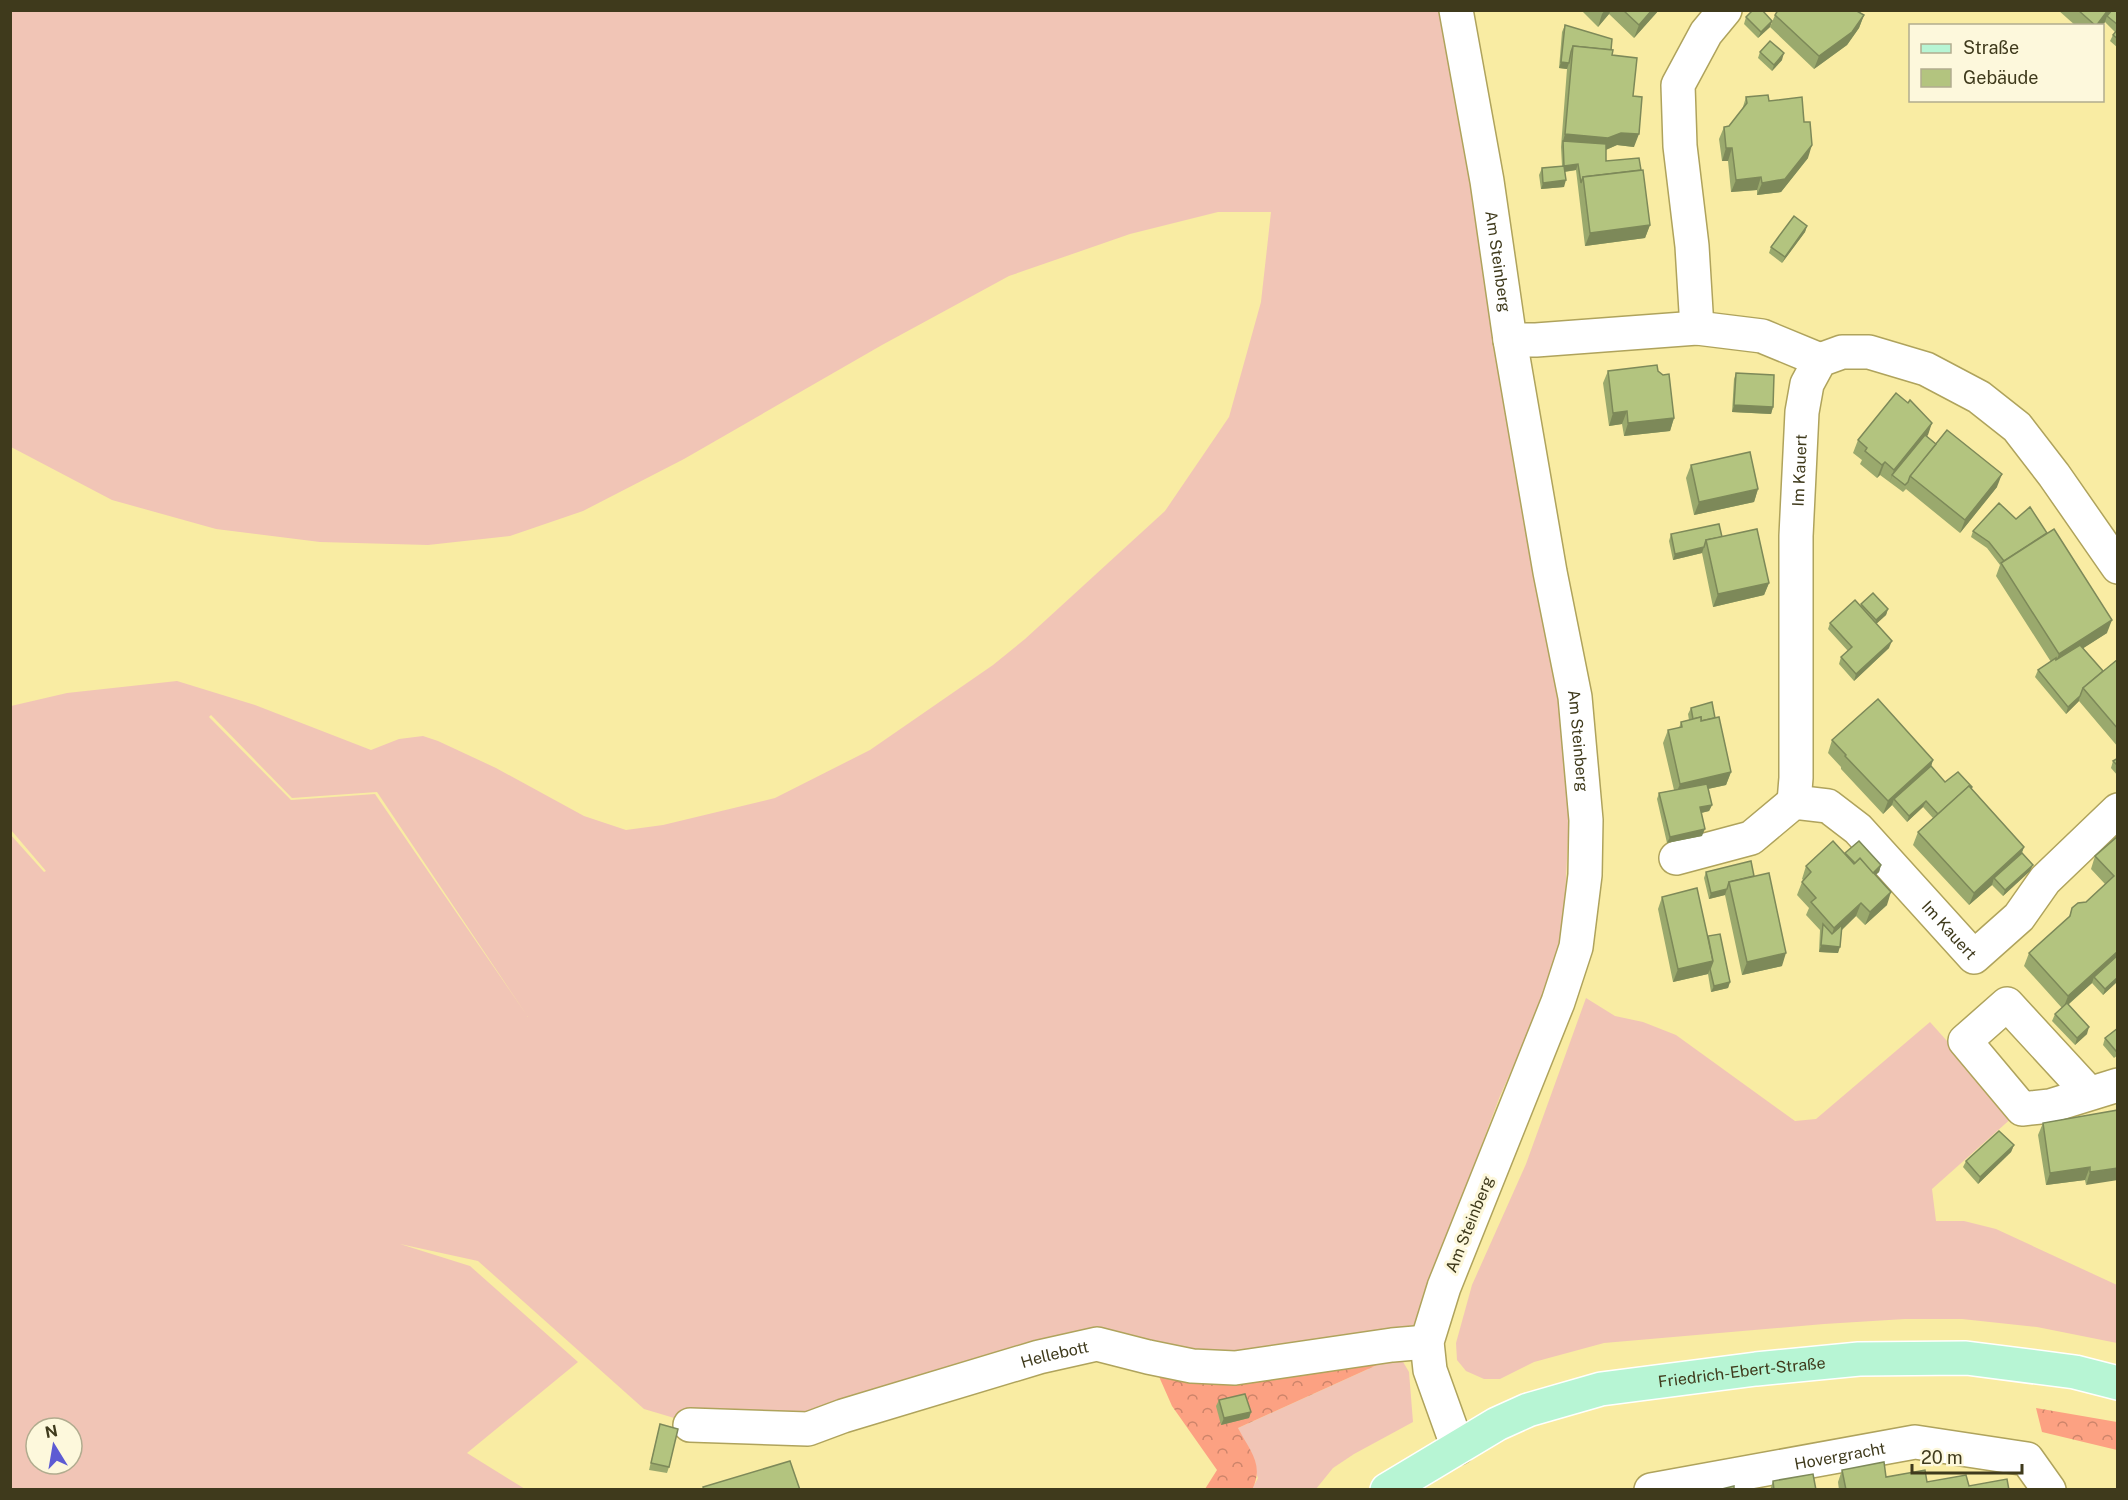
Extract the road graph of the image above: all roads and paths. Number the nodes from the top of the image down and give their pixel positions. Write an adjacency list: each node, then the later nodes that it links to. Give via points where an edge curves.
1 (1456, 10): 4 (street, Am Steinberg)
2 (1725, 10): 3 (street, via 1706,33 1678,85)
3 (1697, 328): 4 (street); 5 (street, via 1762,336)
4 (1510, 340): 10 (street, Am Steinberg, via 1575,698 1586,820 1585,875 1576,947 1562,991 1444,1287)
5 (1820, 360): 6 (street, via 1842,352 1869,352 1926,369 1980,397 2017,427); 7 (street, Im Kauert, via 1807,384 1802,412 1796,536)
6 (2118, 567)
7 (1794, 802): 8 (street, Im Kauert, via 1828,807 1858,829 1974,957 2019,917 2045,880); 9 (street, via 1751,838)
8 (2118, 810)
9 (1676, 858)
10 (1427, 1342): 12 (street, Hellebott, via 1235,1368 1192,1366 1097,1344 1039,1357 808,1429); 13 (street, Am Steinberg, via 1430,1370)
11 (2118, 1383): 13 (main road, Friedrich-Ebert-Straße, via 2075,1372 1966,1358 1859,1359 1601,1389 1528,1410 1479,1432)
12 (690, 1425)
13 (1458, 1448): 14 (main road, Friedrich-Ebert-Straße)
14 (1387, 1490)
15 (1651, 1490): 16 (street, Hovergracht, via 1915,1442 2027,1459)
16 (2049, 1490)

